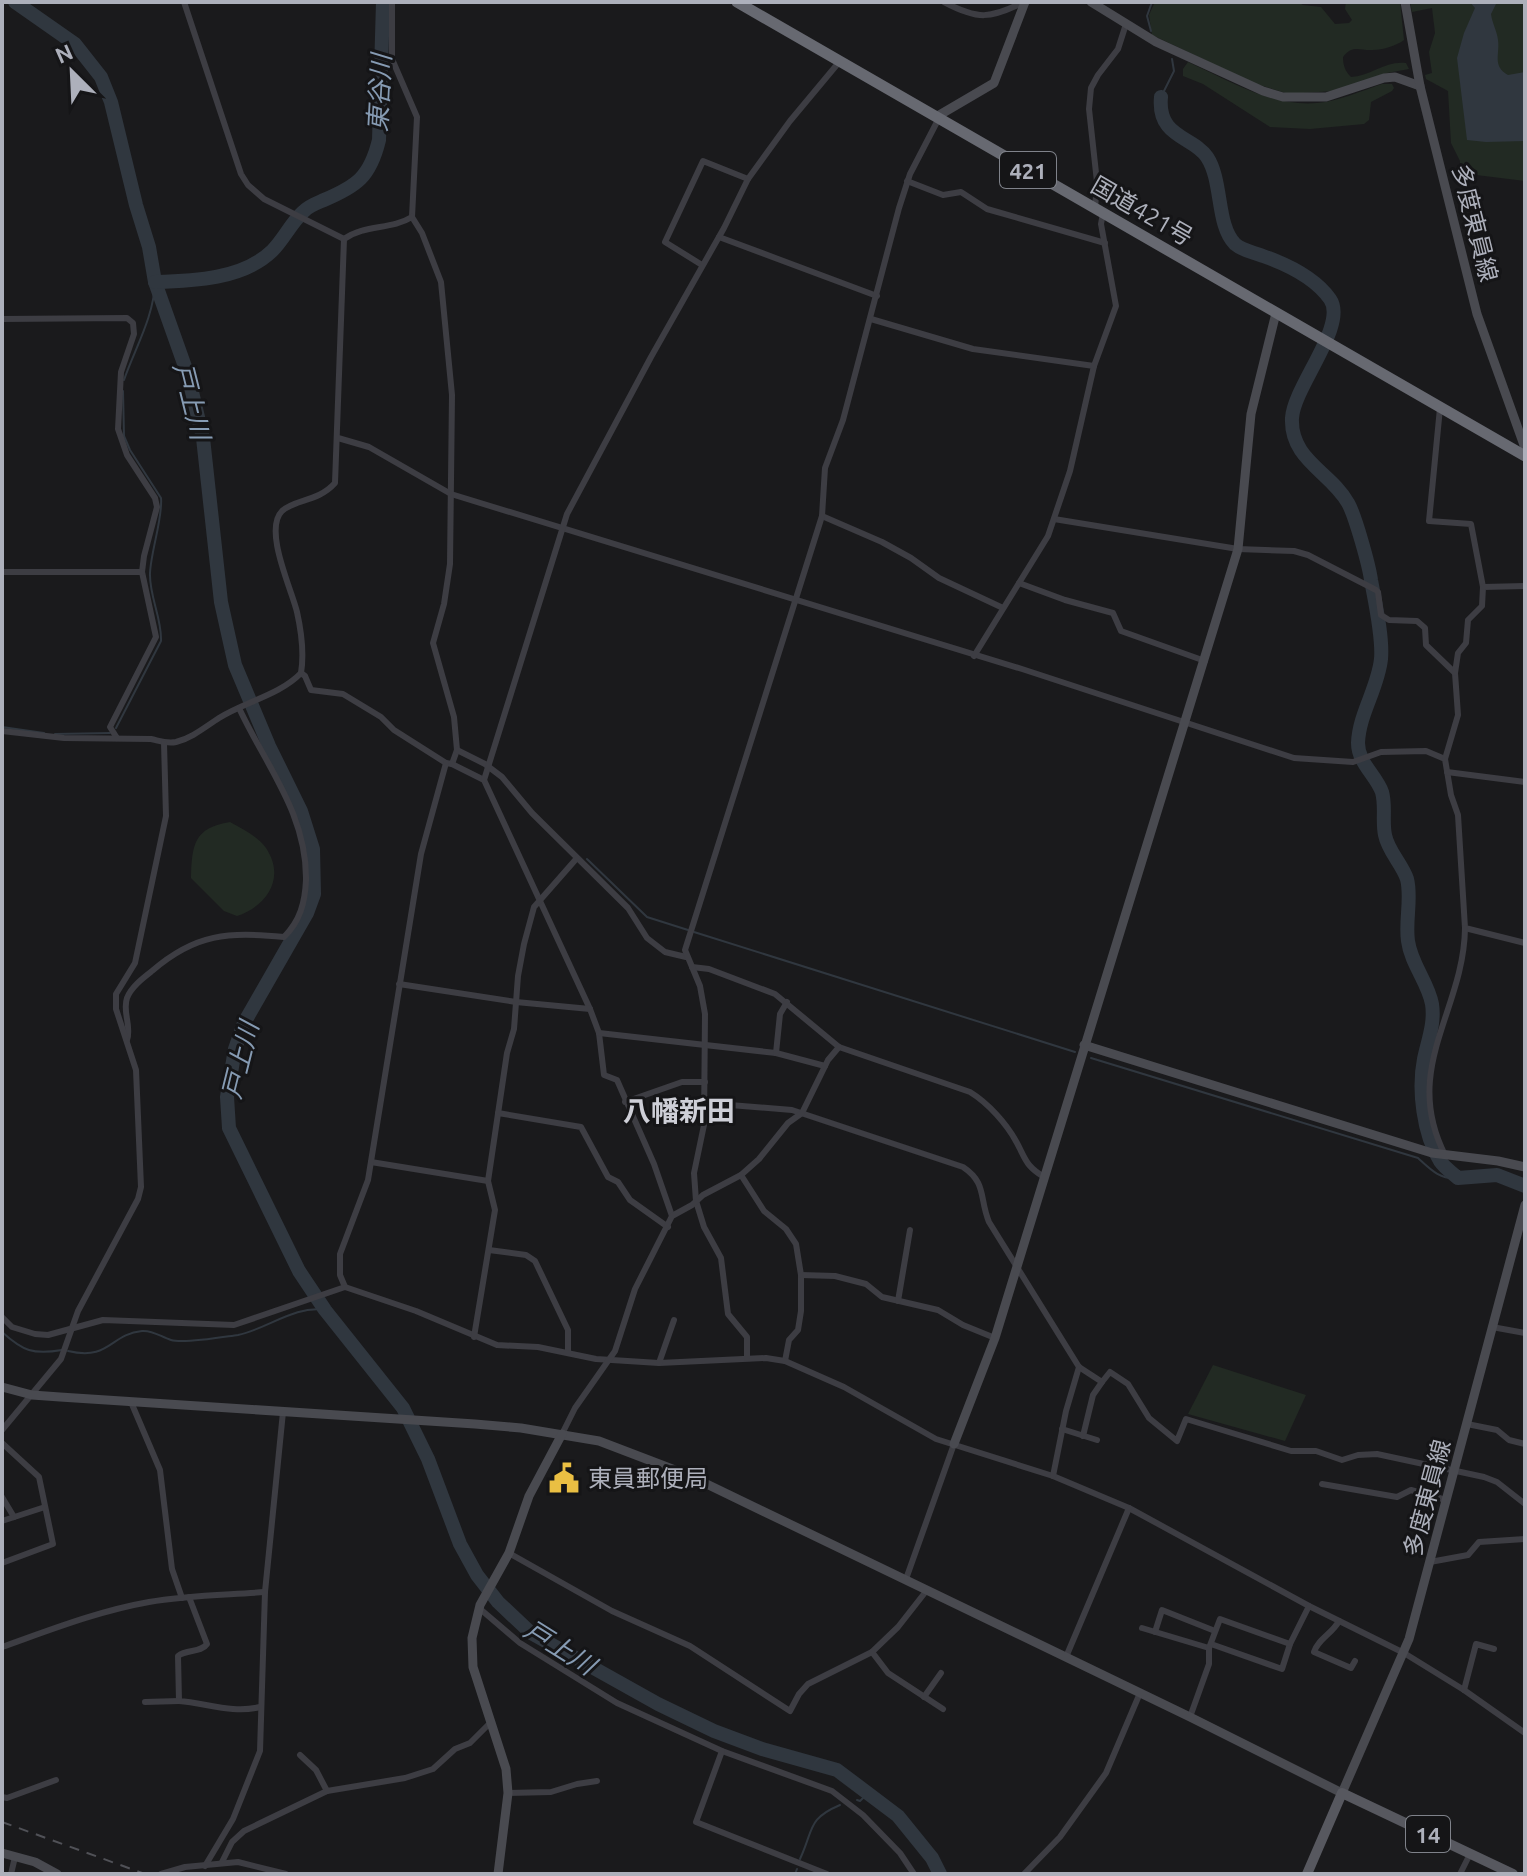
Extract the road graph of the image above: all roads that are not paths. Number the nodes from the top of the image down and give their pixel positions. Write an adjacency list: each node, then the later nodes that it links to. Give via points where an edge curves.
1 (184, 2): 17 (street, via 241,174 264,199)
2 (392, 2): 15 (street, via 392,59 417,117)
3 (737, 2): 9 (highway, 国道421号 / 421)
4 (944, 2): 5 (street, via 993,16)
5 (1024, 2): 11 (street, via 994,83)
6 (1091, 2): 8 (street)
7 (1405, 2): 10 (street, 多度東員線)
8 (1126, 24): 10 (street, via 1283,97 1326,97 1395,77); 14 (street, via 1118,49 1091,88)
9 (840, 61): 11 (highway, 国道421号 / 421); 12 (street)
10 (1420, 86): 27 (street, 多度東員線, via 1477,314)
11 (937, 117): 13 (street); 14 (highway, 国道421号 / 421)
12 (748, 179): 16 (street); 19 (street, via 703,161 665,242)
13 (907, 181): 18 (street, via 943,195 961,192 987,209); 20 (street)
14 (1099, 211): 18 (street); 21 (highway, 国道421号 / 421)
15 (412, 217): 17 (street, via 357,229); 29 (street, via 441,282 452,395)
16 (719, 237): 19 (street); 20 (street)
17 (344, 239): 26 (street)
18 (1105, 243): 24 (street, via 1116,306)
19 (702, 265): 32 (street)
20 (877, 296): 23 (street)
21 (1276, 313): 25 (highway, 国道421号 / 421); 33 (street, via 1251,414)
22 (2, 319): 35 (street, via 127,318 133,323 118,387 118,429 157,507)
23 (871, 319): 24 (street, via 973,349); 30 (street, via 825,468)
24 (1094, 366): 31 (street)
25 (1440, 408): 28 (highway, 国道421号 / 421); 38 (street, via 1429,521 1471,524)
26 (338, 438): 29 (street, via 369,447); 43 (street, via 335,483 317,498 283,509 276,519 277,548 297,613)
27 (1525, 448)
28 (1525, 456)
29 (451, 494): 32 (street); 50 (street, via 449,579 433,643 453,708)
30 (822, 516): 39 (street); 40 (street, via 882,542 939,578)
31 (1054, 519): 33 (street); 36 (street)
32 (563, 529): 39 (street); 53 (street)
33 (1238, 549): 42 (street); 44 (street, via 1308,555 1376,590 1381,615 1417,621 1425,628 1426,645)
34 (2, 572): 35 (street)
35 (142, 572): 48 (street, via 156,637 110,727)
36 (1019, 583): 40 (street); 42 (street, via 1113,613 1121,631)
37 (1525, 586): 38 (street)
38 (1483, 587): 44 (street, via 1482,606 1468,620)
39 (795, 600): 41 (street); 61 (street)
40 (1003, 608): 41 (street)
41 (974, 656): 46 (street)
42 (1205, 661): 46 (street)
43 (301, 673): 45 (street); 52 (street, via 311,690 343,694)
44 (1455, 673): 51 (street, via 1458,715)
45 (241, 707): 49 (street, via 189,737); 68 (street, via 302,833 306,858 300,917 284,937 226,935 172,953 128,993)
46 (1186, 722): 51 (street, via 1294,758 1348,762 1381,752 1426,751); 69 (street)
47 (2, 731): 48 (street)
48 (117, 738): 49 (street)
49 (164, 743): 68 (street, via 166,816 135,963 116,994)
50 (457, 750): 52 (street); 53 (street)
51 (1445, 759): 54 (street)
52 (449, 764): 55 (street); 63 (street, via 421,854)
53 (490, 767): 55 (street); 57 (street)
54 (1447, 772): 56 (street); 59 (street, via 1458,815)
55 (484, 780): 58 (street)
56 (1525, 782)
57 (577, 858): 58 (street); 61 (street, via 628,908 647,938 665,952)
58 (538, 901): 64 (street, via 524,944); 66 (street)
59 (1465, 928): 60 (street); 79 (street, via 1463,961 1431,1062 1432,1121)
60 (1525, 943)
61 (686, 957): 62 (street)
62 (692, 967): 65 (street, via 766,989); 70 (street, via 704,1005)
63 (399, 984): 64 (street); 80 (street)
64 (516, 1002): 66 (street); 77 (street)
65 (787, 1002): 71 (street); 72 (street, via 780,1014)
66 (590, 1009): 67 (street)
67 (599, 1033): 70 (street); 75 (street, via 604,1075 617,1080)
68 (127, 1040): 98 (street, via 136,1070 141,1187)
69 (1084, 1045): 79 (street); 83 (street)
70 (704, 1046): 72 (street); 74 (street)
71 (839, 1047): 73 (street); 83 (street, via 977,1096 1017,1144 1022,1158)
72 (776, 1053): 73 (street)
73 (825, 1066): 78 (street)
74 (705, 1082): 75 (street, via 682,1082); 76 (street)
75 (625, 1102): 87 (street)
76 (705, 1103): 78 (street); 85 (street, via 694,1173)
77 (498, 1113): 84 (street); 88 (street, via 581,1127 608,1177)
78 (802, 1113): 82 (street); 91 (street, via 963,1167 976,1176 989,1222)
79 (1440, 1154): 81 (street)
80 (371, 1162): 84 (street); 93 (street, via 340,1254)
81 (1525, 1167)
82 (741, 1175): 85 (street); 92 (street, via 764,1211 793,1237)
83 (1044, 1177): 91 (street)
84 (488, 1181): 90 (street, via 495,1210)
85 (696, 1201): 87 (street); 103 (street, via 721,1258 728,1314 747,1337)
86 (1525, 1205): 97 (street, 多度東員線)
87 (672, 1216): 88 (street)
88 (668, 1227): 104 (street, via 635,1289)
89 (910, 1230): 94 (street)
90 (489, 1250): 100 (street); 102 (street, via 535,1261 568,1330)
91 (1016, 1265): 101 (street); 107 (street)
92 (801, 1275): 94 (street, via 866,1284); 105 (street, via 799,1325)
93 (345, 1287): 98 (street, via 234,1325 103,1320); 100 (street)
94 (898, 1301): 101 (street, via 938,1310)
95 (2, 1317): 98 (street, via 12,1327 35,1334)
96 (674, 1320): 106 (street)
97 (1492, 1327): 99 (street); 113 (street, 多度東員線)
98 (70, 1330): 110 (street, via 63,1354)
99 (1525, 1333)
100 (474, 1337): 102 (street, via 497,1345)
101 (995, 1338): 120 (street)
102 (568, 1352): 104 (street)
103 (747, 1358): 105 (street); 106 (street)
104 (609, 1359): 106 (street); 116 (street)
105 (785, 1361): 120 (street)
106 (659, 1363)
107 (1079, 1367): 108 (street); 114 (street)
108 (1102, 1382): 117 (street, via 1093,1395); 122 (street, via 1110,1372 1128,1384 1149,1418 1177,1441 1186,1419 1291,1451 1316,1451 1342,1460 1377,1454)
109 (2, 1387): 110 (street)
110 (32, 1395): 111 (street); 115 (street)
111 (131, 1402): 112 (street); 139 (street, via 160,1470 172,1569)
112 (283, 1412): 116 (street); 138 (street)
113 (1467, 1424): 121 (street, via 1497,1430); 122 (street, 多度東員線)
114 (1062, 1429): 117 (street); 123 (street)
115 (2, 1430)
116 (562, 1434): 133 (street, via 529,1496); 136 (street, via 599,1441 688,1475)
117 (1083, 1436): 118 (street)
118 (1097, 1440)
119 (2, 1443): 128 (street, via 39,1477)
120 (954, 1444): 123 (street); 136 (street)
121 (1525, 1444)
122 (1455, 1472): 126 (street, 多度東員線); 127 (street, via 1497,1482)
123 (1053, 1476): 129 (street)
124 (1322, 1484): 126 (street, via 1397,1497 1411,1490)
125 (2, 1497): 130 (street)
126 (1447, 1500): 134 (street, 多度東員線)
127 (1525, 1504)
128 (45, 1507): 130 (street); 135 (street, via 53,1544)
129 (1129, 1508): 141 (street); 154 (street)
130 (14, 1517): 131 (street)
131 (2, 1521)
132 (1525, 1539): 134 (street, via 1479,1542 1468,1555)
133 (509, 1553): 140 (street); 152 (street, via 612,1611 690,1646 790,1711 808,1684)
134 (1430, 1562): 153 (street, 多度東員線)
135 (2, 1563)
136 (906, 1579): 137 (street)
137 (927, 1590): 152 (street); 154 (street)
138 (265, 1592): 139 (street); 162 (street)
139 (185, 1597): 150 (street, via 95,1614); 160 (street, via 207,1644 178,1656)
140 (480, 1606): 165 (street, via 472,1658); 167 (street, via 520,1643 611,1699)
141 (1309, 1606): 142 (street); 147 (street)
142 (1339, 1621): 153 (street); 155 (street, via 1314,1652 1351,1668)
143 (1142, 1628): 145 (street)
144 (1215, 1631): 145 (street, via 1162,1610); 147 (street, via 1220,1619); 149 (street)
145 (1155, 1632): 149 (street)
146 (1470, 1636): 148 (street)
147 (1290, 1644): 149 (street, via 1282,1669)
148 (1476, 1644): 151 (street); 157 (street)
149 (1210, 1646): 164 (street)
150 (2, 1647)
151 (1494, 1649)
152 (872, 1652): 159 (street, via 888,1673)
153 (1404, 1653): 157 (street); 173 (street, 多度東員線)
154 (1066, 1657): 158 (street)
155 (1355, 1661)
156 (941, 1673): 159 (street)
157 (1464, 1690): 166 (street)
158 (1140, 1693): 164 (street); 187 (street, via 1106,1773 1060,1837)
159 (924, 1697): 163 (street)
160 (179, 1701): 161 (street); 162 (street, via 216,1708)
161 (145, 1702)
162 (260, 1707): 179 (street, via 258,1758 230,1827)
163 (943, 1709)
164 (1190, 1717): 173 (street)
165 (490, 1723): 171 (street, via 433,1769); 172 (street, via 504,1754)
166 (1525, 1733)
167 (722, 1751): 185 (street, via 696,1822); 186 (street, via 832,1791 882,1834)
168 (300, 1755): 171 (street)
169 (56, 1780): 174 (street)
170 (597, 1781): 172 (street, via 551,1792)
171 (327, 1791): 178 (street, via 244,1831)
172 (508, 1793): 184 (street)
173 (1342, 1793): 176 (main road, 14); 188 (main road)
174 (2, 1797)
175 (2, 1853): 177 (street)
176 (1470, 1854): 189 (street); 190 (main road, 14)
177 (15, 1857): 180 (street); 181 (street)
178 (222, 1862): 179 (street); 183 (street)
179 (205, 1866): 182 (street)
180 (11, 1874)
181 (57, 1874)
182 (161, 1874)
183 (286, 1874)
184 (498, 1874)
185 (827, 1874)
186 (914, 1874)
187 (1024, 1874)
188 (1307, 1874)
189 (1460, 1874)
190 (1513, 1874)

